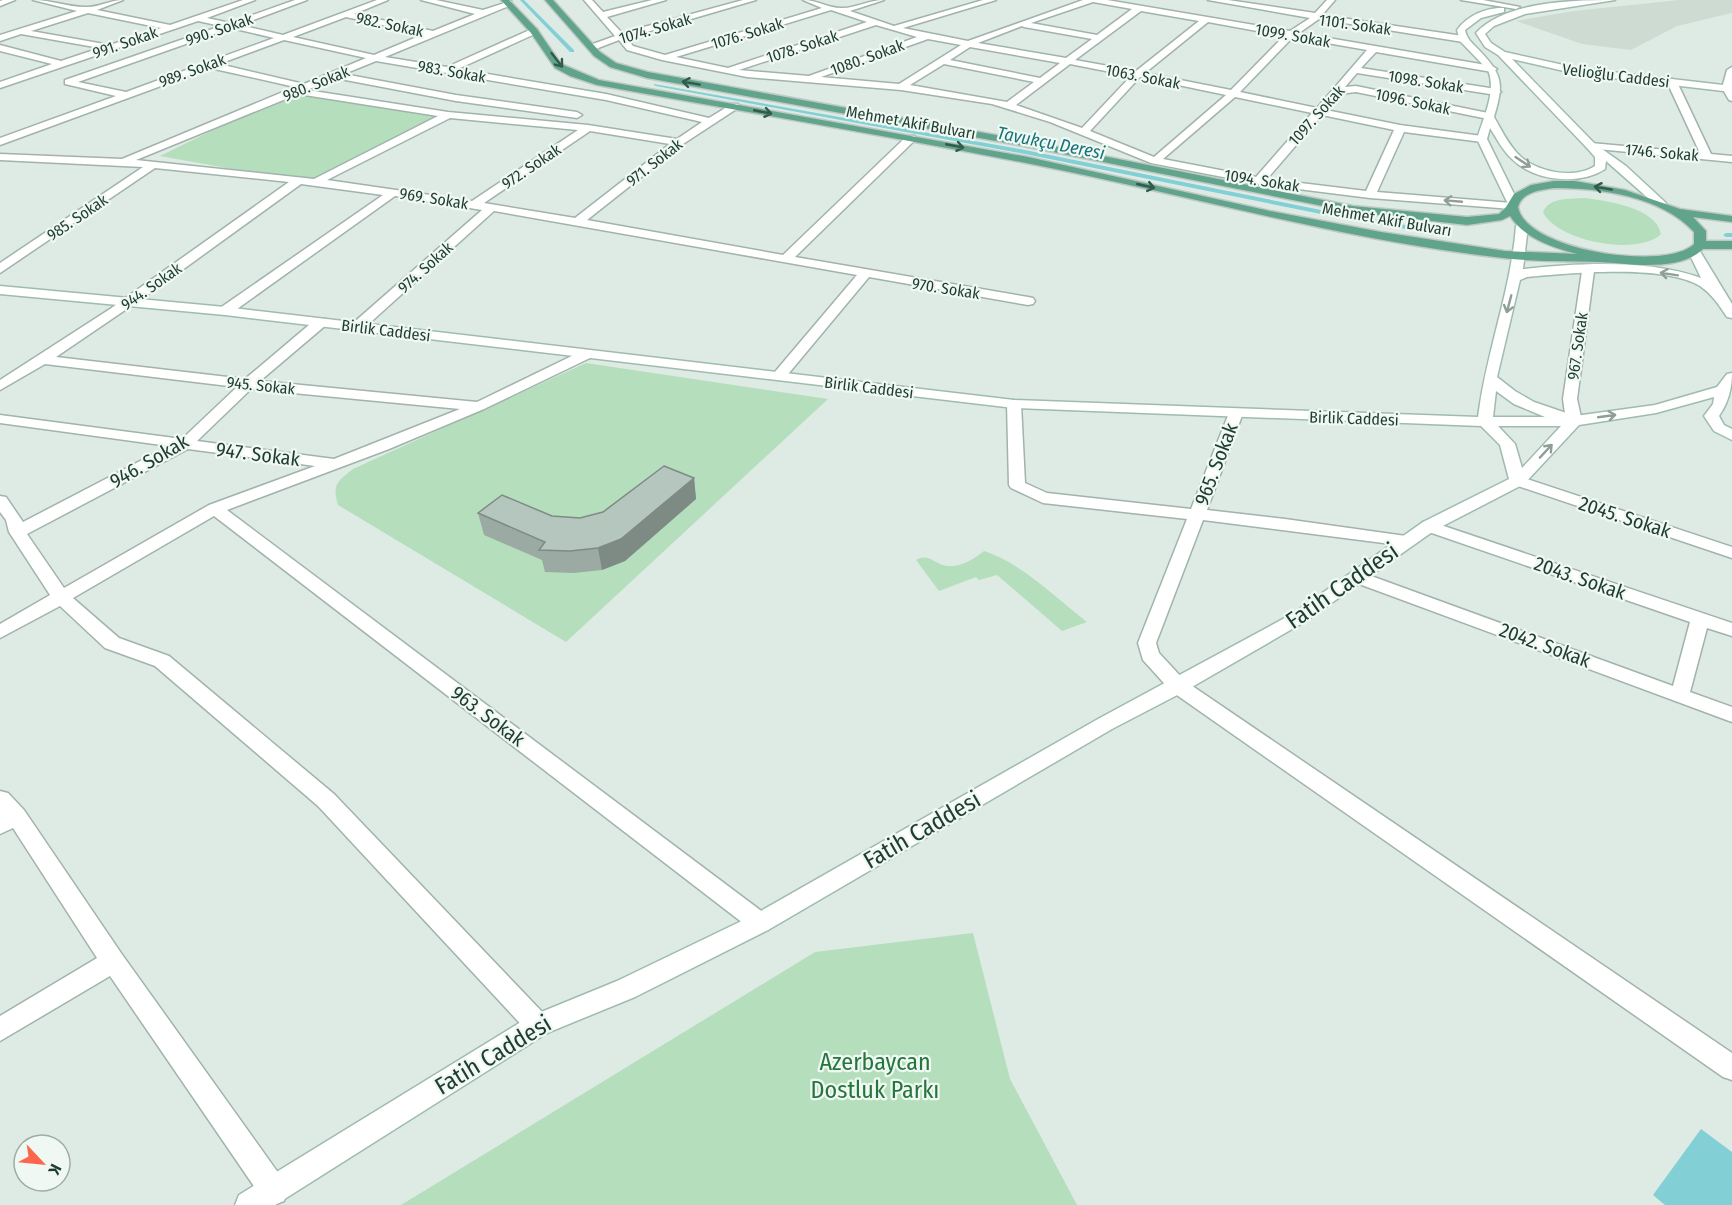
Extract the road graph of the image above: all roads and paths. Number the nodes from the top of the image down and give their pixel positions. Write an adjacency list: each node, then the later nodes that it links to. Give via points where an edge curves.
1 (12, 0): 24 (street)
2 (37, 0): 29 (street)
3 (119, 0): 29 (street)
4 (251, 0): 25 (street, 991. Sokak)
5 (303, 0): 39 (street, 990. Sokak)
6 (384, 0): 32 (street, 989. Sokak)
7 (425, 0): 31 (street)
8 (549, 0): 55 (main road, Mehmet Akif Bulvarı)
9 (588, 0): 33 (street)
10 (662, 0): 33 (street)
11 (752, 0): 49 (street, 1074. Sokak)
12 (807, 0): 27 (street, 1063. Sokak)
13 (880, 0): 30 (street)
14 (992, 0): 42 (street)
15 (1092, 0): 28 (street, 1099. Sokak); 38 (street)
16 (1212, 0): 35 (street, 1101. Sokak)
17 (1331, 0): 35 (street)
18 (1465, 0): 23 (street)
19 (1565, 0): 26 (street)
20 (1611, 0): 58 (street, via 1518,14 1488,25 1480,33 1488,45)
21 (222, 1): 25 (street)
22 (507, 2): 31 (street, 980. Sokak); 44 (main road, Mehmet Akif Bulvarı)
23 (1498, 2): 26 (street)
24 (0, 4)
25 (239, 4): 34 (street, 991. Sokak)
26 (1516, 7): 52 (street, via 1466,21)
27 (830, 8): 30 (street, 1063. Sokak); 60 (street, 1076. Sokak)
28 (1139, 8): 36 (street, 1099. Sokak); 51 (street)
29 (86, 10): 41 (street); 43 (street)
30 (842, 11): 37 (street, 1063. Sokak)
31 (484, 13): 45 (street, 980. Sokak)
32 (345, 14): 45 (street, 982. Sokak); 48 (street, 989. Sokak)
33 (603, 15): 49 (street)
34 (197, 18): 39 (street, 983. Sokak); 41 (street, 991. Sokak)
35 (1315, 18): 46 (street); 52 (street, 1101. Sokak)
36 (1208, 20): 46 (street, 1099. Sokak); 72 (street)
37 (876, 22): 42 (street, 1063. Sokak); 66 (street, 1078. Sokak)
38 (1021, 24): 51 (street); 53 (street)
39 (229, 25): 48 (street, 983. Sokak); 76 (street, 990. Sokak)
40 (0, 27): 43 (street)
41 (170, 27): 54 (street, 991. Sokak)
42 (895, 28): 47 (street, 1063. Sokak)
43 (22, 31): 50 (street); 54 (street)
44 (534, 31): 69 (street); 91 (main road, Mehmet Akif Bulvarı, one-way to 91, via 558,66 573,74 621,87)
45 (435, 34): 59 (street, 980. Sokak)
46 (1290, 35): 57 (street, 1099. Sokak); 84 (street)
47 (927, 36): 53 (street, 1063. Sokak); 74 (street, 1080. Sokak)
48 (282, 37): 59 (street, 983. Sokak); 64 (street, 989. Sokak)
49 (619, 37): 55 (street, 1074. Sokak); 60 (street, 1094. Sokak, via 630,48)
50 (0, 38)
51 (1099, 38): 62 (street)
52 (1462, 39): 65 (street)
53 (970, 43): 61 (street); 62 (street, 1063. Sokak)
54 (111, 47): 63 (street, 991. Sokak)
55 (593, 47): 120 (main road, Mehmet Akif Bulvarı, one-way to 55, via 1502,217 1467,221 1295,199 1018,142 647,75 613,65)
56 (0, 48): 63 (street)
57 (1373, 49): 65 (street, 1099. Sokak); 67 (street, 1097. Sokak)
58 (1501, 53): 70 (street, Velioğlu Caddesi); 85 (street)
59 (376, 58): 69 (street, 983. Sokak); 73 (street, 980. Sokak)
60 (665, 58): 66 (street, 1094. Sokak)
61 (942, 61): 75 (street); 79 (street)
62 (1068, 62): 72 (street, 1063. Sokak); 75 (street)
63 (61, 64): 71 (street, 991. Sokak)
64 (206, 64): 80 (street); 86 (street, 989. Sokak)
65 (1492, 69): 83 (street)
66 (728, 70): 74 (street, 1094. Sokak)
67 (1356, 70): 82 (street, 1097. Sokak); 83 (street, 1098. Sokak)
68 (1732, 70): 81 (street)
69 (447, 71): 87 (street, 983. Sokak)
70 (1591, 73): 77 (street, Velioğlu Caddesi); 85 (street, via 1551,78)
71 (33, 74): 76 (street); 78 (street, 991. Sokak)
72 (1138, 74): 84 (street, 1063. Sokak); 101 (street)
73 (335, 75): 80 (street, 980. Sokak); 95 (street)
74 (807, 79): 79 (street, 1094. Sokak)
75 (1042, 81): 90 (street)
76 (68, 82): 86 (street)
77 (1672, 82): 81 (street, Velioğlu Caddesi); 107 (street)
78 (0, 85)
79 (902, 87): 90 (street, 1094. Sokak)
80 (301, 89): 94 (street); 111 (street, 980. Sokak)
81 (1729, 89): 88 (street)
82 (1339, 91): 93 (street, 1097. Sokak); 96 (street, 1096. Sokak, via 1356,89)
83 (1496, 92): 96 (street)
84 (1234, 93): 93 (street, 1063. Sokak); 110 (street)
85 (1540, 93): 106 (street)
86 (125, 95): 104 (street, 989. Sokak)
87 (606, 97): 89 (street); 97 (street, 983. Sokak)
88 (1732, 98)
89 (597, 103)
90 (1010, 105): 101 (street, 1094. Sokak)
91 (735, 106): 97 (street, 971. Sokak); 102 (main road, Mehmet Akif Bulvarı, one-way to 102)
92 (587, 109): 95 (street)
93 (1317, 111): 100 (street, 1063. Sokak); 114 (street, 1097. Sokak)
94 (448, 115): 98 (street); 115 (street)
95 (577, 115): 98 (street)
96 (1488, 116): 103 (street); 106 (street, one-way to 106, via 1513,155 1539,171 1577,175 1597,171 1601,167 1600,157)
97 (708, 121): 105 (street, 971. Sokak)
98 (560, 125): 99 (street)
99 (588, 128): 105 (street); 119 (street, 972. Sokak)
100 (1400, 128): 103 (street, 1063. Sokak); 117 (street)
101 (1084, 132): 110 (street, 1094. Sokak)
102 (911, 138): 128 (main road, Mehmet Akif Bulvarı, one-way to 128, via 1359,232); 129 (street)
103 (1482, 139): 120 (street)
104 (0, 142)
105 (679, 142): 124 (street, 971. Sokak)
106 (1591, 146): 107 (street, 1746. Sokak); 118 (street)
107 (1707, 156): 109 (street, 1746. Sokak)
108 (0, 157): 111 (street, 969. Sokak)
109 (1732, 159)
110 (1155, 161): 114 (street, 1094. Sokak)
111 (123, 162): 112 (street, 969. Sokak)
112 (154, 164): 113 (street, 969. Sokak); 131 (street, 985. Sokak)
113 (299, 180): 115 (street, 969. Sokak); 138 (street, 944. Sokak)
114 (1259, 181): 117 (street, 1094. Sokak)
115 (316, 183): 116 (street, 969. Sokak)
116 (394, 192): 119 (street, 969. Sokak); 139 (street)
117 (1370, 195): 120 (street, 1094. Sokak, one-way to 117)
118 (1660, 203): 120 (main road, Mehmet Akif Bulvarı, one-way to 120, via 1625,192 1565,185 1522,193); 122 (main road, Mehmet Akif Bulvarı)
119 (474, 205): 121 (street, 969. Sokak)
120 (1512, 206): 125 (main road, via 1514,217)
121 (492, 207): 124 (street, 969. Sokak); 142 (street, 974. Sokak)
122 (1678, 212): 123 (main road); 127 (main road, via 1700,231)
123 (1732, 219)
124 (576, 223): 129 (street, 969. Sokak)
125 (1522, 226): 128 (street); 130 (main road, via 1576,251)
126 (1732, 245): 127 (main road)
127 (1697, 248): 130 (main road, via 1669,259); 136 (street)
128 (1520, 256): 130 (main road, Mehmet Akif Bulvarı); 134 (street)
129 (786, 259): 133 (street, 969. Sokak)
130 (1633, 261)
131 (0, 269)
132 (1588, 271): 134 (street, via 1524,273); 136 (street, one-way to 132, via 1700,281 1685,276 1628,269); 155 (street, 967. Sokak, via 1570,399)
133 (864, 275): 137 (street, 970. Sokak); 145 (street)
134 (1515, 278): 147 (street, one-way to 147)
135 (4, 293): 138 (street, Birlik Caddesi)
136 (1721, 298): 140 (street)
137 (1028, 301)
138 (130, 302): 139 (street, Birlik Caddesi); 144 (street, 944. Sokak)
139 (225, 311): 141 (street, Birlik Caddesi)
140 (1732, 314)
141 (321, 322): 142 (street, Birlik Caddesi); 148 (street, 946. Sokak)
142 (357, 327): 143 (street, Birlik Caddesi)
143 (587, 354): 145 (street, Birlik Caddesi); 152 (street)
144 (44, 360): 148 (street, 945. Sokak); 149 (street, 944. Sokak)
145 (779, 376): 151 (street, Birlik Caddesi)
146 (1732, 377): 150 (street)
147 (1490, 378): 155 (street, via 1527,406); 156 (street)
148 (248, 384): 152 (street, 945. Sokak); 158 (street, 946. Sokak)
149 (0, 387)
150 (1722, 390): 155 (street, Birlik Caddesi, one-way to 150, via 1656,409); 157 (street, via 1720,404 1711,416 1719,428)
151 (1014, 404): 153 (street, Birlik Caddesi); 163 (street, via 1017,485 1043,498)
152 (479, 406): 159 (street)
153 (1236, 413): 156 (street, Birlik Caddesi); 163 (street, 965. Sokak)
154 (0, 419): 158 (street, 947. Sokak)
155 (1574, 421): 156 (street, Birlik Caddesi); 160 (street, Fatih Caddesi, one-way to 155)
156 (1485, 422): 160 (street, via 1507,444)
157 (1732, 435)
158 (184, 445): 159 (street, 947. Sokak); 165 (street, 946. Sokak)
159 (338, 465): 162 (street)
160 (1518, 481): 164 (street, Fatih Caddesi); 167 (street, 2045. Sokak)
161 (0, 501): 165 (street)
162 (215, 509): 169 (street); 177 (street, 963. Sokak)
163 (1196, 516): 166 (street); 173 (street, 965. Sokak, via 1147,643 1150,655)
164 (1429, 526): 166 (street, Fatih Caddesi); 170 (street, 2043. Sokak)
165 (17, 531): 169 (street)
166 (1407, 541): 168 (street, Fatih Caddesi)
167 (1732, 553)
168 (1357, 576): 173 (street, Fatih Caddesi, via 1300,617); 174 (street, 2042. Sokak)
169 (60, 596): 172 (street); 179 (street, via 112,643 162,661 326,800)
170 (1700, 619): 171 (street, 2043. Sokak); 174 (street)
171 (1732, 630)
172 (0, 632)
173 (1178, 686): 177 (street, Fatih Caddesi); 181 (street, 965. Sokak)
174 (1680, 695): 175 (street, 2042. Sokak)
175 (1732, 715)
176 (5, 814): 178 (street)
177 (760, 923): 179 (street, Fatih Caddesi, via 626,989)
178 (113, 961): 180 (street); 182 (street)
179 (538, 1025): 182 (street, Fatih Caddesi)
180 (0, 1029)
181 (1732, 1068)
182 (274, 1191): 183 (street, Fatih Caddesi)
183 (249, 1205)

